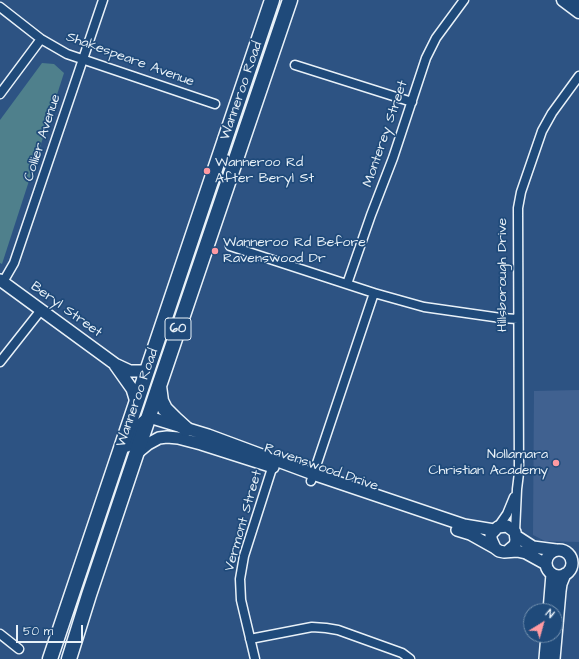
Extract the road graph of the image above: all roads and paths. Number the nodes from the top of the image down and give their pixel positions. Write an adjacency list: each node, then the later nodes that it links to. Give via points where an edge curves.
1 (103, 0): 9 (street, Collier Avenue)
2 (272, 0): 23 (highway, Wanneroo Road / 60)
3 (290, 0): 24 (highway, Wanneroo Road / 60)
4 (464, 0): 13 (street, Monterey Street, via 436,38 426,58)
5 (563, 0): 7 (main road)
6 (0, 8): 8 (street, Shakespeare Avenue)
7 (579, 12)
8 (41, 39): 9 (street, Shakespeare Avenue, via 67,54); 12 (street)
9 (82, 59): 14 (street, Shakespeare Avenue); 16 (street, Collier Avenue, via 14,263)
10 (295, 65): 13 (street)
11 (579, 76): 20 (street, Hillsborough Drive, via 552,112 542,131 521,192 518,208)
12 (0, 94)
13 (412, 102): 17 (street, Monterey Street)
14 (215, 104)
15 (230, 246): 17 (street)
16 (2, 281): 19 (street, Beryl Street)
17 (347, 284): 18 (street)
18 (374, 294): 20 (street, via 424,307); 31 (street)
19 (41, 310): 21 (street); 22 (street, Beryl Street)
20 (518, 319): 32 (street, Hillsborough Drive)
21 (0, 362)
22 (115, 364): 23 (street, Beryl Street, via 130,371); 25 (street, Beryl Street, via 132,389)
23 (147, 371): 25 (highway, Wanneroo Road / 60)
24 (159, 386): 26 (highway, Wanneroo Road / 60); 27 (highway, via 165,409)
25 (136, 402): 30 (highway, Wanneroo Road / 60)
26 (149, 417): 27 (street, Ravenswood Drive); 28 (highway, Wanneroo Road / 60); 30 (street, via 136,429)
27 (186, 429): 29 (street, Ravenswood Drive, via 235,444)
28 (137, 453): 29 (street, Ravenswood Drive, via 157,439 167,437); 49 (highway, Wanneroo Road / 60)
29 (273, 464): 31 (street, Ravenswood Drive); 45 (street, Vermont Street, via 244,556 240,579 241,600)
30 (112, 473): 48 (highway, Wanneroo Road / 60)
31 (312, 477): 33 (street, Ravenswood Drive, via 464,525); 35 (street, Ravenswood Drive, via 470,534)
32 (517, 489): 33 (street, Hillsborough Drive, via 507,514); 34 (street, Hillsborough Drive)
33 (496, 528): 34 (street, via 507,526); 35 (street, via 491,539)
34 (516, 534): 36 (street, via 515,545); 37 (street, via 533,547)
35 (494, 548): 36 (street, via 504,552)
36 (509, 550): 39 (street, via 526,553)
37 (556, 550): 38 (street); 39 (street, via 549,554)
38 (573, 554): 41 (street, via 571,567)
39 (546, 564): 42 (street)
40 (579, 566): 41 (street)
41 (567, 573): 42 (street, via 556,576); 53 (street, via 561,584)
42 (552, 574): 43 (street)
43 (550, 603)
44 (0, 634): 47 (street)
45 (250, 639): 50 (street, Vermont Street); 51 (street, via 312,627 326,628 402,653)
46 (546, 643): 52 (street)
47 (19, 649)
48 (50, 659)
49 (69, 659)
50 (255, 659)
51 (410, 659)
52 (545, 659)
53 (554, 659)

